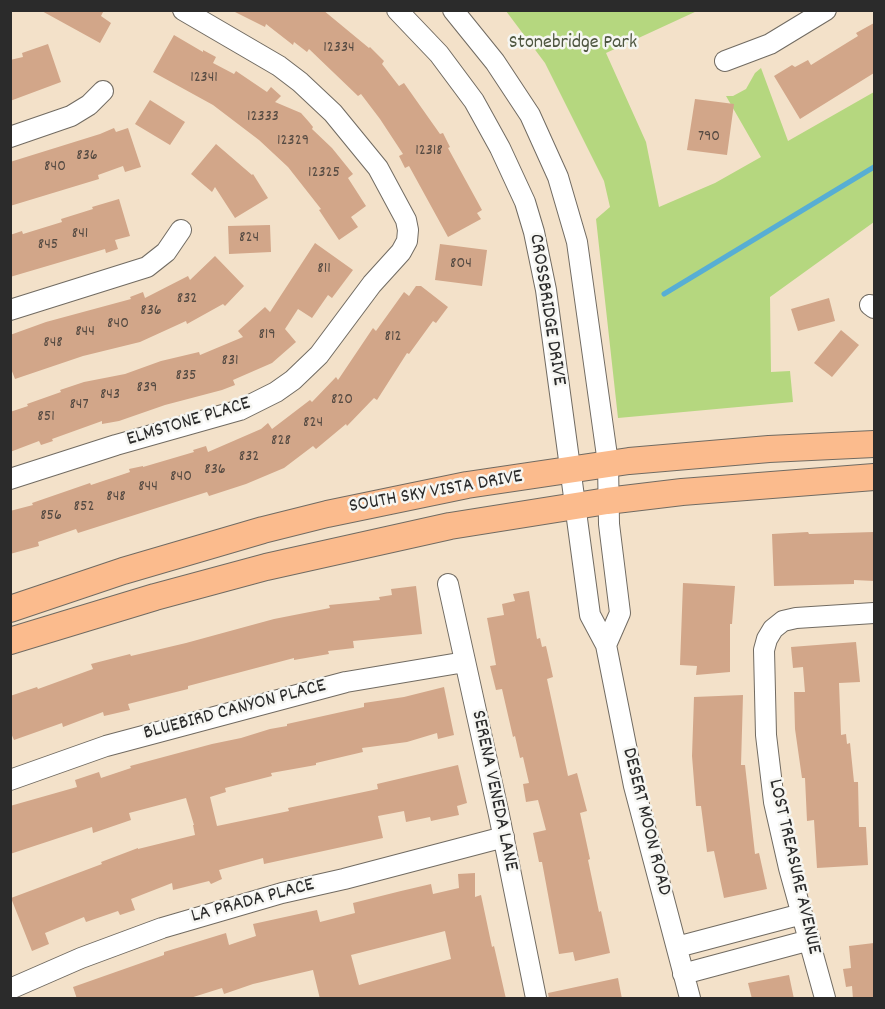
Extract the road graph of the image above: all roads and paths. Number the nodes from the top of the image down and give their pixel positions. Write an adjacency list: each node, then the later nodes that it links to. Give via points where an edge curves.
1 (183, 10): 14 (street, ELMSTONE PLACE, via 279,66 333,113 378,168 406,220 407,241 319,355 276,392 240,410)
2 (397, 10): 12 (street, CROSSBRIDGE DRIVE, via 439,54 468,93 525,202 544,280)
3 (453, 10): 11 (street, CROSSBRIDGE DRIVE, via 513,87 558,177 583,277)
4 (817, 12): 5 (street, via 770,44)
5 (725, 61)
6 (103, 91): 7 (street, via 71,116)
7 (10, 137)
8 (182, 230): 9 (street, via 166,252 147,267)
9 (10, 310)
10 (874, 444): 11 (main road, SOUTH SKY VISTA DRIVE)
11 (608, 463): 12 (main road, SOUTH SKY VISTA DRIVE); 15 (street, CROSSBRIDGE DRIVE)
12 (571, 469): 16 (street, CROSSBRIDGE DRIVE); 18 (main road, SOUTH SKY VISTA DRIVE, via 305,519 123,571)
13 (874, 477): 15 (main road, SOUTH SKY VISTA DRIVE, via 737,486)
14 (10, 479)
15 (607, 501): 16 (main road, SOUTH SKY VISTA DRIVE); 21 (street, via 620,613)
16 (576, 506): 20 (main road, SOUTH SKY VISTA DRIVE, via 440,529 266,567); 21 (street, DESERT MOON ROAD, via 590,615)
17 (448, 584): 22 (street, SERENA VENEDA LANE)
18 (10, 609)
19 (874, 613): 25 (street, LOST TREASURE AVENUE, via 783,621 773,628 764,651 774,802)
20 (10, 641)
21 (606, 645): 27 (street, DESERT MOON ROAD, via 634,786)
22 (465, 662): 23 (street, BLUEBIRD CANYON PLACE, via 346,682 106,746); 24 (street, SERENA VENEDA LANE)
23 (10, 780)
24 (504, 837): 29 (street, LA PRADA PLACE, via 162,927); 30 (street, SERENA VENEDA LANE)
25 (802, 914): 26 (street, LOST TREASURE AVENUE); 27 (street)
26 (810, 940): 28 (street); 32 (street, LOST TREASURE AVENUE)
27 (677, 947): 28 (street, DESERT MOON ROAD)
28 (683, 974): 31 (street, DESERT MOON ROAD)
29 (10, 990)
30 (536, 999)
31 (690, 999)
32 (825, 999)

